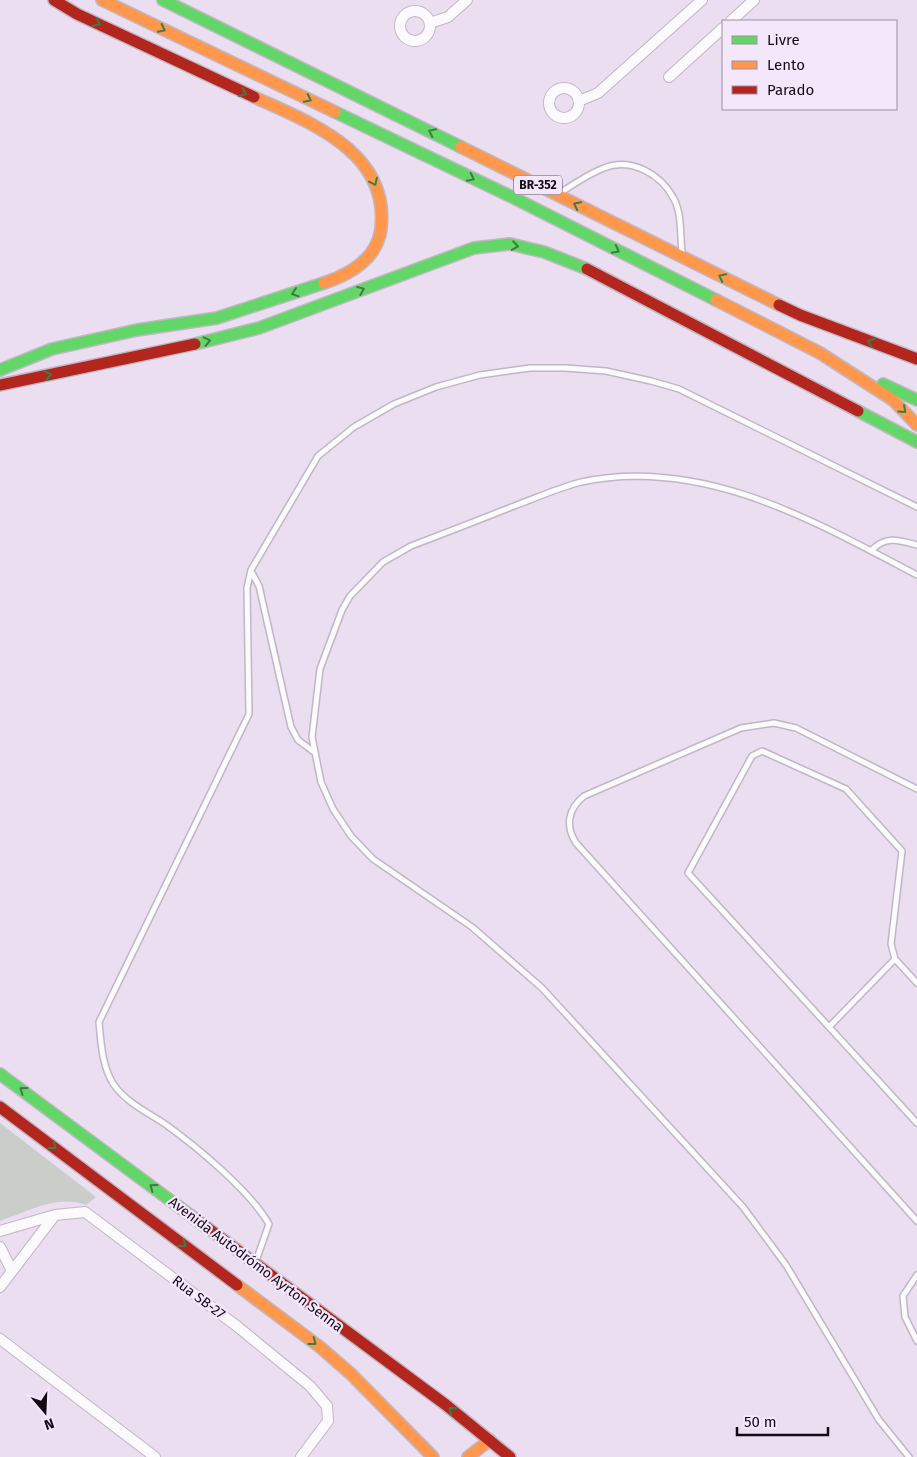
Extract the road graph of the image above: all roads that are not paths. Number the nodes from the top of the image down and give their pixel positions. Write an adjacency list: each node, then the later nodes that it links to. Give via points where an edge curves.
1 (54, 0): 16 (main road, one-way to 16, via 199,73 307,121 343,144 366,166 377,186 383,212 380,236 373,252 356,269 336,279 217,318 137,330 52,348)
2 (102, 0): 14 (main road, BR-352, one-way to 14, via 514,198)
3 (163, 0): 12 (main road, BR-352, one-way to 3)
4 (467, 0): 8 (street, via 448,17)
5 (702, 0): 11 (street, via 598,93)
6 (754, 0): 7 (street)
7 (732, 20)
8 (430, 23)
9 (722, 29): 10 (street)
10 (669, 77)
11 (579, 101)
12 (557, 195): 13 (main road, BR-352, one-way to 12); 13 (lane, via 605,167 636,165 662,181 674,200 679,216)
13 (682, 258): 15 (main road, BR-352, one-way to 13, via 800,315)
14 (820, 353): 18 (main road, BR-352); 19 (main road, one-way to 19, via 893,400)
15 (917, 359)
16 (0, 370)
17 (0, 385): 20 (main road, one-way to 20, via 259,328 474,248 510,244 578,264)
18 (917, 400)
19 (917, 425)
20 (917, 442)
21 (917, 507): 24 (lane, via 679,389 606,371 530,368 480,375 436,387 394,404 354,427 318,456)
22 (917, 545): 23 (lane, via 889,540)
23 (871, 551): 25 (lane); 26 (lane, via 796,514 701,482 636,476 599,479 563,487 404,550 383,562 360,584 342,610 320,669 312,737)
24 (251, 570): 26 (lane, via 259,586 291,727 298,740); 38 (lane, via 248,588 249,714 99,1022 104,1058 118,1090 219,1169 261,1211 269,1224)
25 (917, 575)
26 (314, 752): 50 (lane, via 321,782 333,809 362,848 373,859 472,927 542,988 759,1226 786,1264 879,1420)
27 (917, 789): 35 (lane, via 796,728 762,723 741,728 584,796 574,806 569,825 572,838 582,850)
28 (895, 959): 29 (lane); 30 (lane); 30 (lane, via 891,944 902,851 846,789 762,751 752,756 688,873)
29 (917, 983)
30 (829, 1026): 33 (lane)
31 (0, 1074): 38 (main road, Avenida Autodrómo Ayrton Senna, one-way to 31)
32 (0, 1107): 47 (main road, Avenida Autodrómo Ayrton Senna, one-way to 47, via 320,1347)
33 (917, 1123)
34 (55, 1215): 36 (street, Rua SB-27); 39 (street); 46 (street, Rua SB-27, via 86,1212 310,1386 327,1406 328,1421)
35 (917, 1221)
36 (0, 1231)
37 (0, 1247): 39 (street)
38 (255, 1263): 44 (main road, Avenida Autodrómo Ayrton Senna, one-way to 38)
39 (12, 1271): 41 (street)
40 (917, 1275): 43 (lane, via 903,1296 905,1317)
41 (0, 1287)
42 (0, 1339): 45 (street)
43 (917, 1341)
44 (490, 1440): 48 (main road); 49 (main road, Avenida Autodrómo Ayrton Senna)
45 (155, 1457)
46 (301, 1457)
47 (433, 1457)
48 (468, 1457)
49 (510, 1457)
50 (909, 1457)

